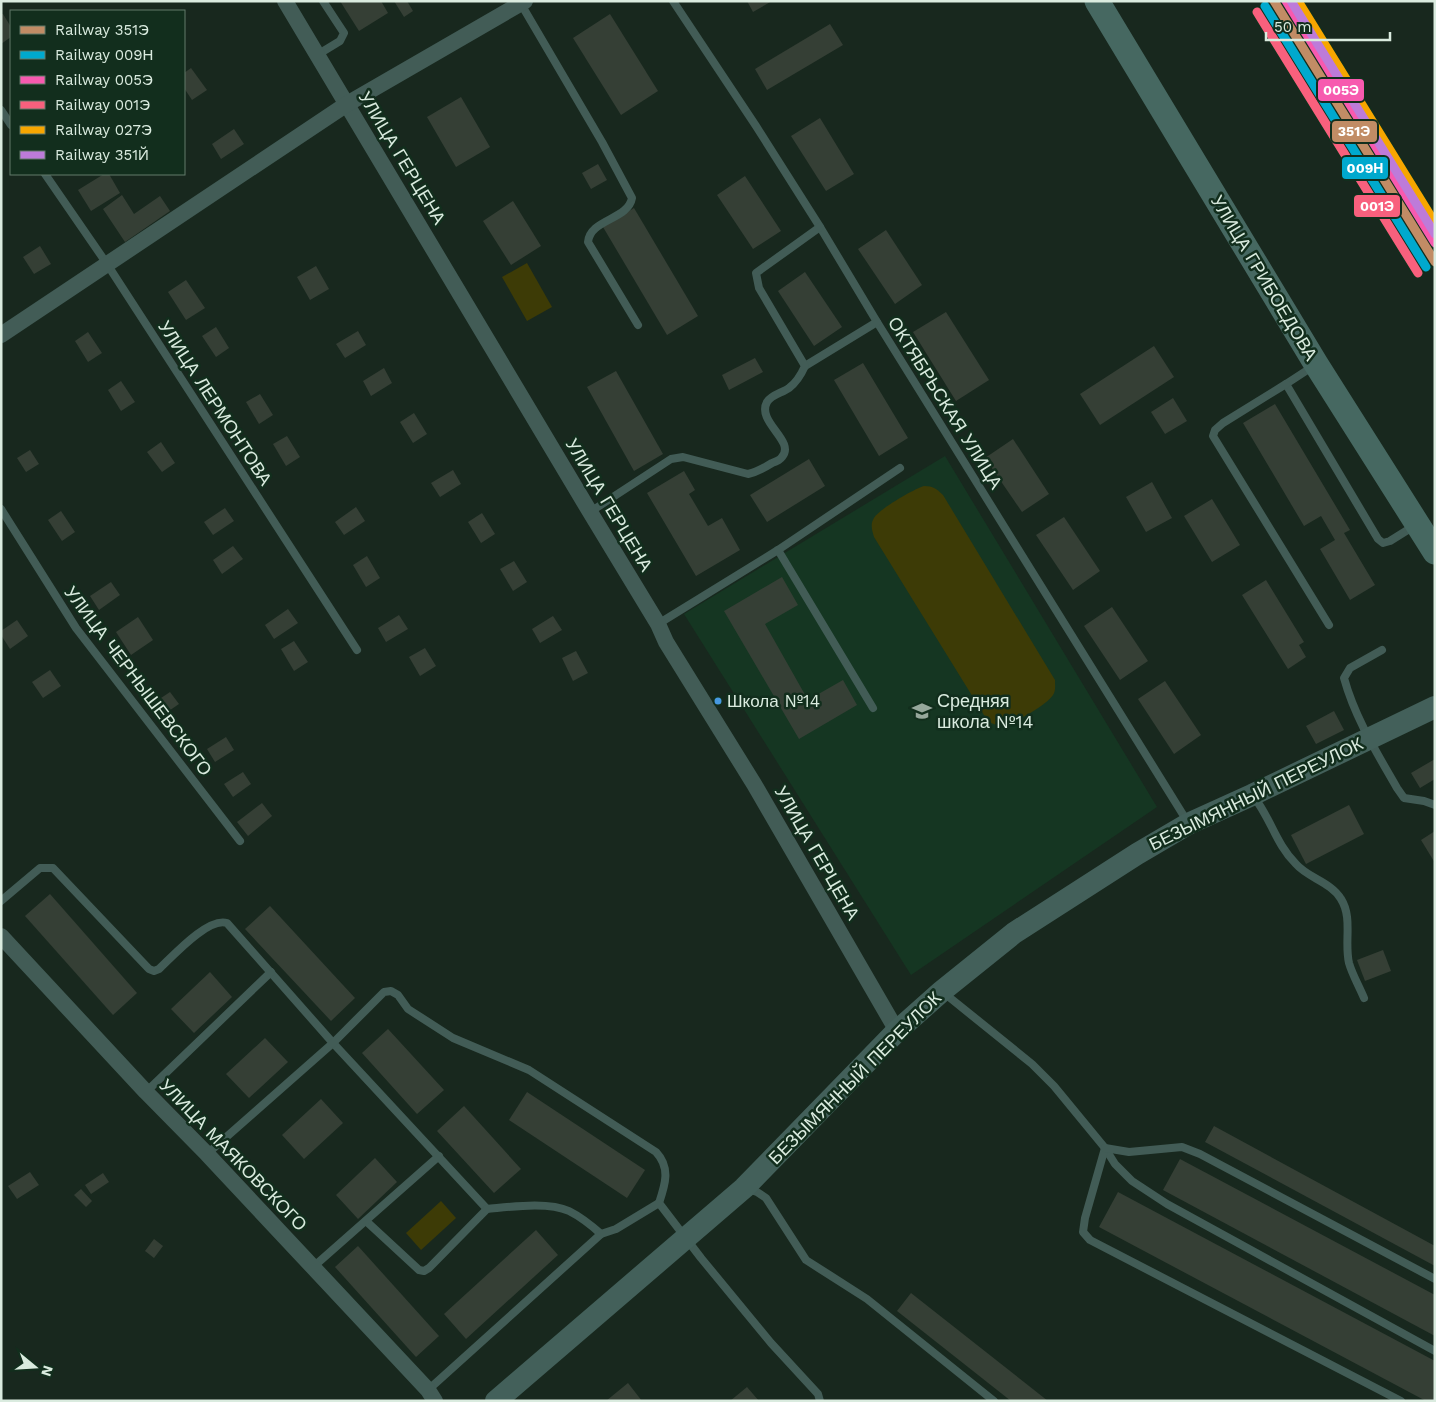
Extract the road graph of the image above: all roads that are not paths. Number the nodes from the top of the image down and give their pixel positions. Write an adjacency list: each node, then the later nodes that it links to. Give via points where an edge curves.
1 (284, 1): 6 (street, УЛИЦА ГЕРЦЕНА)
2 (323, 1): 6 (lane, via 344,33 340,41)
3 (673, 1): 11 (lane, ОКТЯБРЬСКАЯ УЛИЦА)
4 (1096, 1): 16 (main road, УЛИЦА ГРИБОЕДОВА)
5 (523, 3): 7 (street); 14 (lane, via 632,198 626,209 593,230 588,242)
6 (317, 55): 7 (street, УЛИЦА ГЕРЦЕНА)
7 (347, 104): 12 (street); 21 (street, УЛИЦА ГЕРЦЕНА)
8 (1, 110): 9 (lane)
9 (10, 124)
10 (46, 175): 12 (lane, УЛИЦА ЛЕРМОНТОВА)
11 (820, 227): 13 (lane, ОКТЯБРЬСКАЯ УЛИЦА); 17 (lane, via 756,273 759,288)
12 (107, 264): 15 (street); 27 (lane, УЛИЦА ЛЕРМОНТОВА)
13 (876, 322): 17 (lane); 34 (lane, ОКТЯБРЬСКАЯ УЛИЦА)
14 (638, 325)
15 (1, 335)
16 (1316, 364): 18 (lane); 22 (main road, УЛИЦА ГРИБОЕДОВА)
17 (805, 366): 21 (lane, via 799,378 767,400 764,408 765,416 784,443 782,458 756,473 748,474 682,457 671,459)
18 (1286, 384): 22 (lane, via 1378,539 1383,543 1390,541); 26 (lane, via 1223,423 1213,436)
19 (900, 468): 23 (lane)
20 (1, 509): 35 (lane, УЛИЦА ЧЕРНЫШЕВСКОГО, via 76,628)
21 (590, 512): 25 (street, УЛИЦА ГЕРЦЕНА)
22 (1416, 524): 24 (main road, УЛИЦА ГРИБОЕДОВА)
23 (778, 550): 25 (lane); 30 (lane)
24 (1435, 552)
25 (658, 624): 41 (street, УЛИЦА ГЕРЦЕНА)
26 (1330, 625)
27 (357, 650)
28 (1382, 650): 31 (lane, via 1350,668 1344,678)
29 (1435, 706): 31 (street, БЕЗЫМЯННЫЙ ПЕРЕУЛОК)
30 (874, 708)
31 (1369, 738): 32 (street, БЕЗЫМЯННЫЙ ПЕРЕУЛОК); 33 (lane, via 1404,798)
32 (1252, 795): 34 (street, БЕЗЫМЯННЫЙ ПЕРЕУЛОК); 40 (lane, via 1262,808 1281,848 1297,866 1341,898 1347,915 1349,962)
33 (1435, 805)
34 (1188, 824): 39 (street, БЕЗЫМЯННЫЙ ПЕРЕУЛОК, via 1014,934)
35 (240, 841)
36 (1, 901): 38 (lane, via 40,868 53,868 149,969 159,968 197,935 221,921 228,922)
37 (1, 936): 43 (street, УЛИЦА МАЯКОВСКОГО)
38 (271, 972): 42 (lane); 43 (lane)
39 (942, 992): 41 (street, БЕЗЫМЯННЫЙ ПЕРЕУЛОК); 44 (lane, via 1032,1064)
40 (1364, 998)
41 (897, 1031): 47 (street, БЕЗЫМЯННЫЙ ПЕРЕУЛОК)
42 (333, 1043): 45 (lane); 46 (lane); 48 (lane, via 384,992 391,991 408,1009 453,1038 529,1070 656,1152 666,1176)
43 (146, 1092): 45 (street, УЛИЦА МАЯКОВСКОГО)
44 (1105, 1148): 54 (lane, via 1129,1152 1182,1147); 55 (lane, via 1132,1181 1167,1204); 60 (lane, via 1085,1218 1083,1232 1090,1240)
45 (207, 1154): 53 (street, УЛИЦА МАЯКОВСКОГО)
46 (439, 1156): 49 (lane); 50 (lane)
47 (744, 1188): 52 (street, БЕЗЫМЯННЫЙ ПЕРЕУЛОК); 59 (lane, via 766,1198 806,1260 866,1299)
48 (659, 1203): 51 (lane, via 616,1229); 52 (lane)
49 (487, 1209): 50 (lane, via 424,1271 407,1260); 51 (lane, via 546,1206 567,1210 586,1220)
50 (366, 1221): 53 (lane)
51 (601, 1234): 56 (lane)
52 (686, 1238): 57 (street, БЕЗЫМЯННЫЙ ПЕРЕУЛОК); 58 (lane, via 771,1343 818,1394)
53 (312, 1268): 56 (street, УЛИЦА МАЯКОВСКОГО)
54 (1435, 1279)
55 (1435, 1350)
56 (432, 1395)
57 (496, 1401)
58 (820, 1401)
59 (994, 1401)
60 (1401, 1401)

